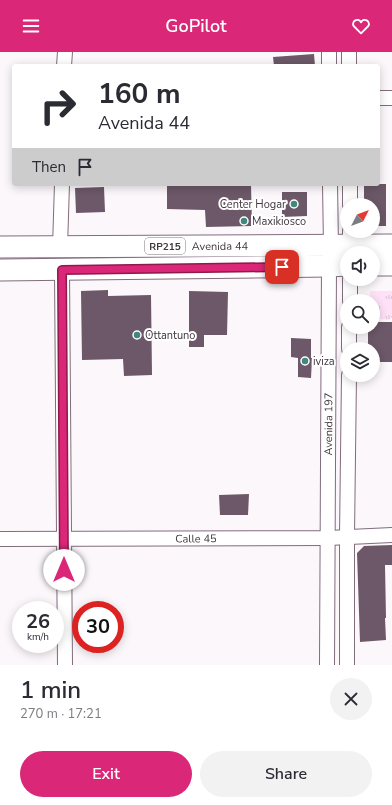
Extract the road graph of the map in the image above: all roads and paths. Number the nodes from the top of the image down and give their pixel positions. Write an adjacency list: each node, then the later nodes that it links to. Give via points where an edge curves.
1 (65, 52): 4 (street)
2 (329, 52): 5 (street)
3 (349, 52): 6 (street)
4 (64, 64)
5 (329, 64)
6 (349, 64)
7 (380, 98): 8 (street)
8 (392, 98)
9 (62, 186): 15 (street)
10 (330, 186): 16 (street, Avenida 197)
11 (350, 186): 12 (street)
12 (350, 198)
13 (392, 245): 17 (highway, Avenida 44 / RP215)
14 (0, 246): 15 (highway, Avenida 44 / RP215)
15 (60, 246): 18 (highway, Avenida 44 / RP215)
16 (342, 246)
17 (380, 246)
18 (340, 251)
19 (340, 251): 23 (highway, Avenida 44 / RP215)
20 (380, 265): 21 (highway)
21 (392, 265)
22 (0, 270): 23 (highway, Avenida 44 / RP215)
23 (62, 270): 30 (street)
24 (341, 286): 28 (street, Avenida 197)
25 (349, 382): 27 (street, Avenida 197)
26 (392, 535): 27 (street, Calle 45)
27 (347, 536): 28 (street, Calle 45); 33 (street, Avenida 197)
28 (328, 538): 30 (street, Calle 45); 32 (street, Avenida 197)
29 (0, 539): 30 (street, Calle 45)
30 (64, 539): 31 (street)
31 (65, 665)
32 (327, 665)
33 (348, 665)

